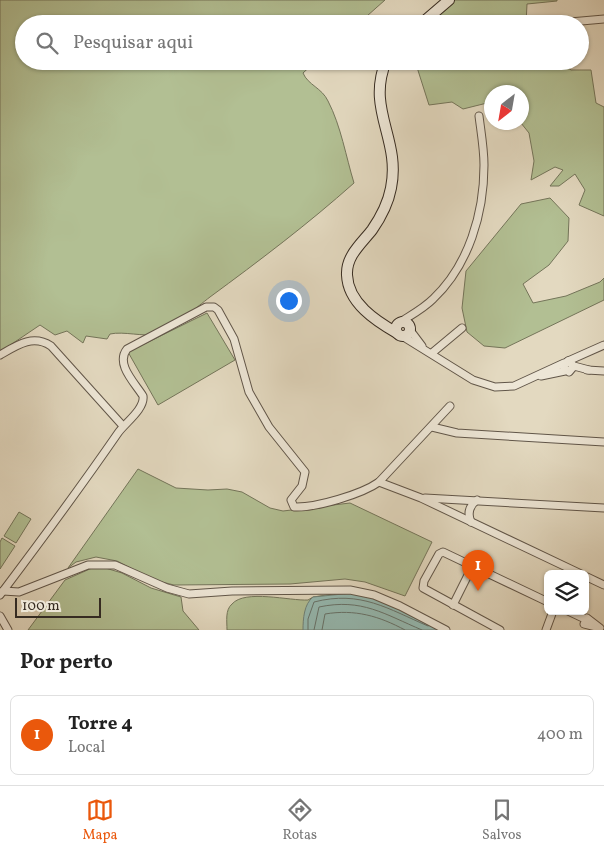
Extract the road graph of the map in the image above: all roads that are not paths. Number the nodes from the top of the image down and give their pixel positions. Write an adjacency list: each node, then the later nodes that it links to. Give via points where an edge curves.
1 (449, 0): 2 (street)
2 (432, 15)
3 (604, 19): 4 (street)
4 (589, 20)
5 (383, 70): 7 (street, via 378,98 394,156 391,189 382,215 351,255 347,276 353,296 374,317)
6 (479, 116): 7 (street, via 484,163 478,219 457,268 434,298)
7 (404, 328): 10 (street)
8 (462, 328): 10 (street)
9 (604, 345): 12 (street)
10 (429, 351): 12 (street, via 485,386 514,386)
11 (0, 355): 15 (street, via 26,341 45,342)
12 (569, 366): 13 (street)
13 (604, 371)
14 (450, 406): 16 (street)
15 (123, 426): 18 (street, via 144,398 122,359 127,349 206,307 214,307 234,340 250,392 269,427 305,472 305,480 291,500 292,506 298,508 358,494); 29 (street)
16 (432, 427): 17 (street, via 457,433); 18 (street)
17 (604, 442)
18 (380, 482): 19 (street)
19 (421, 498): 20 (street); 22 (street)
20 (477, 500): 21 (street); 22 (street, via 469,510)
21 (604, 508)
22 (471, 522): 24 (street)
23 (472, 566): 28 (street, via 441,552 424,580); 30 (street); 31 (street)
24 (572, 570)
25 (589, 578): 27 (street)
26 (416, 584): 28 (street)
27 (604, 585)
28 (423, 588): 31 (street)
29 (2, 593): 38 (street, via 19,592 88,565 115,565 189,594 232,590 350,590 374,595)
30 (544, 600)
31 (453, 605): 39 (street)
32 (552, 615): 40 (street)
33 (573, 615): 35 (street)
34 (0, 616): 37 (street)
35 (586, 625): 36 (street)
36 (602, 629)
37 (8, 630)
38 (446, 630)
39 (500, 630)
40 (546, 630)

